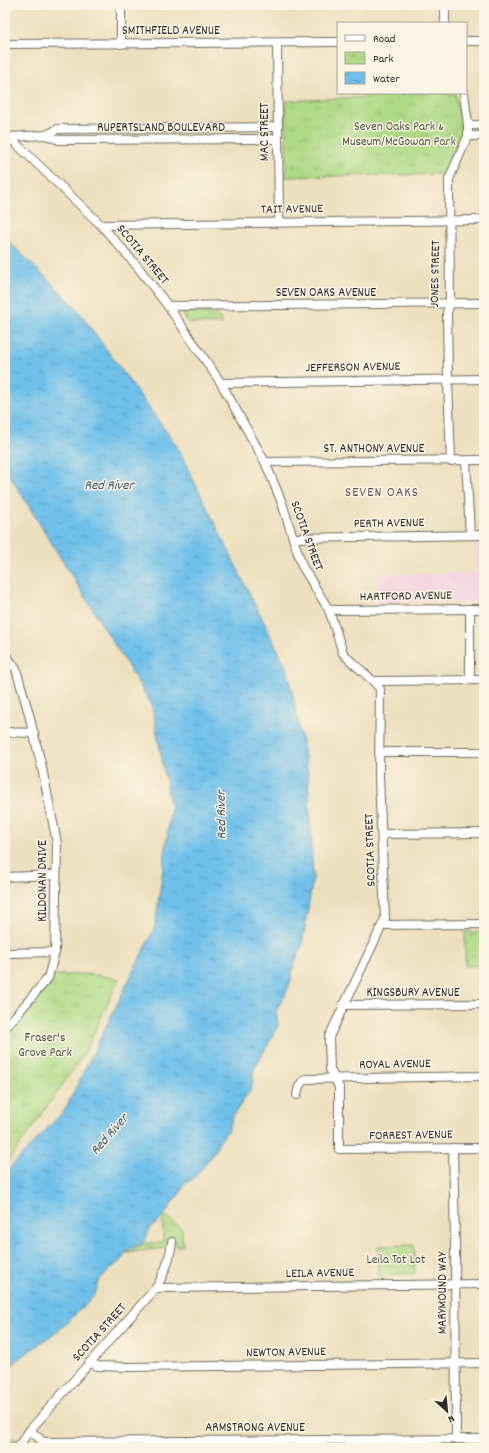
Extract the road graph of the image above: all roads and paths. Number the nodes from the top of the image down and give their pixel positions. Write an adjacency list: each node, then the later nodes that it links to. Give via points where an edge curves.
1 (121, 5): 9 (street)
2 (445, 5): 3 (street)
3 (445, 22)
4 (467, 41): 5 (street)
5 (484, 41)
6 (277, 42): 7 (street, SMITHFIELD AVENUE); 9 (street, SMITHFIELD AVENUE); 13 (street, MAC STREET)
7 (337, 42)
8 (5, 44): 9 (street, SMITHFIELD AVENUE)
9 (121, 44)
10 (464, 94): 11 (street, JONES STREET)
11 (468, 125): 12 (street); 16 (street, JONES STREET)
12 (484, 125)
13 (277, 127): 14 (street, RUPERTSLAND BOULEVARD, via 58,130); 18 (street, MAC STREET)
14 (46, 134): 15 (street, RUPERTSLAND BOULEVARD); 18 (street, RUPERTSLAND BOULEVARD, via 58,140)
15 (7, 135): 22 (street, SCOTIA STREET)
16 (468, 136): 17 (street); 20 (street, JONES STREET, via 449,179)
17 (484, 136)
18 (277, 139): 21 (street, MAC STREET)
19 (484, 220): 20 (street, TAIT AVENUE)
20 (448, 221): 21 (street, TAIT AVENUE); 24 (street, JONES STREET)
21 (279, 222): 22 (street, TAIT AVENUE)
22 (101, 225): 25 (street, SCOTIA STREET)
23 (484, 303): 24 (street, SEVEN OAKS AVENUE)
24 (450, 304): 25 (street, SEVEN OAKS AVENUE); 27 (street, JONES STREET, via 447,312)
25 (168, 306): 28 (street, SCOTIA STREET)
26 (484, 379): 27 (street, JEFFERSON AVENUE)
27 (448, 380): 28 (street, JEFFERSON AVENUE); 31 (street, JONES STREET)
28 (221, 383): 32 (street, SCOTIA STREET)
29 (466, 460): 30 (street, ST. ANTHONY AVENUE); 31 (street, ST. ANTHONY AVENUE); 33 (street)
30 (484, 460)
31 (452, 461): 32 (street, ST. ANTHONY AVENUE)
32 (265, 462): 35 (street, SCOTIA STREET)
33 (470, 535): 34 (street, PERTH AVENUE); 35 (street, PERTH AVENUE)
34 (484, 535)
35 (293, 538): 38 (street, SCOTIA STREET, via 305,573)
36 (470, 609): 37 (street, HARTFORD AVENUE); 38 (street, HARTFORD AVENUE); 41 (street)
37 (484, 609)
38 (329, 610): 43 (street, SCOTIA STREET, via 343,653)
39 (5, 654): 40 (street, KILDONAN DRIVE)
40 (8, 661): 45 (street, KILDONAN DRIVE, via 16,669)
41 (470, 680): 42 (street); 43 (street)
42 (484, 680)
43 (374, 681): 46 (street, SCOTIA STREET, via 381,694)
44 (5, 732): 45 (street)
45 (34, 733): 50 (street, KILDONAN DRIVE, via 57,843)
46 (380, 752): 47 (street); 49 (street, SCOTIA STREET)
47 (484, 752)
48 (484, 833): 49 (street)
49 (382, 834): 53 (street, SCOTIA STREET, via 385,919)
50 (56, 875): 51 (street); 54 (street, KILDONAN DRIVE)
51 (5, 877)
52 (484, 924): 53 (street)
53 (382, 925): 57 (street, SCOTIA STREET)
54 (55, 952): 55 (street); 58 (street, KILDONAN DRIVE, via 48,978)
55 (5, 953)
56 (484, 1004): 57 (street, KINGSBURY AVENUE)
57 (343, 1005): 60 (street, SCOTIA STREET, via 328,1042 330,1069)
58 (5, 1028)
59 (484, 1076): 60 (street, ROYAL AVENUE)
60 (334, 1078): 61 (street, ROYAL AVENUE, via 306,1079 298,1087); 64 (street, SCOTIA STREET, via 339,1087)
61 (297, 1095)
62 (453, 1148): 63 (street, FORREST AVENUE); 64 (street, FORREST AVENUE); 66 (street, MARYMOUND WAY)
63 (484, 1148)
64 (339, 1149)
65 (172, 1242): 68 (street, SCOTIA STREET, via 169,1261)
66 (455, 1284): 67 (street, LEILA AVENUE); 68 (street, LEILA AVENUE); 70 (street, MARYMOUND WAY)
67 (484, 1284)
68 (156, 1288): 69 (street, SCOTIA STREET)
69 (90, 1362): 70 (street, NEWTON AVENUE, via 98,1366 127,1367); 72 (street, SCOTIA STREET)
70 (456, 1363): 71 (street, NEWTON AVENUE); 74 (street, MARYMOUND WAY)
71 (484, 1363)
72 (30, 1430): 74 (street, ARMSTRONG AVENUE, via 43,1442); 75 (street, SCOTIA STREET)
73 (484, 1438): 74 (street, ARMSTRONG AVENUE)
74 (456, 1439)
75 (17, 1448)

